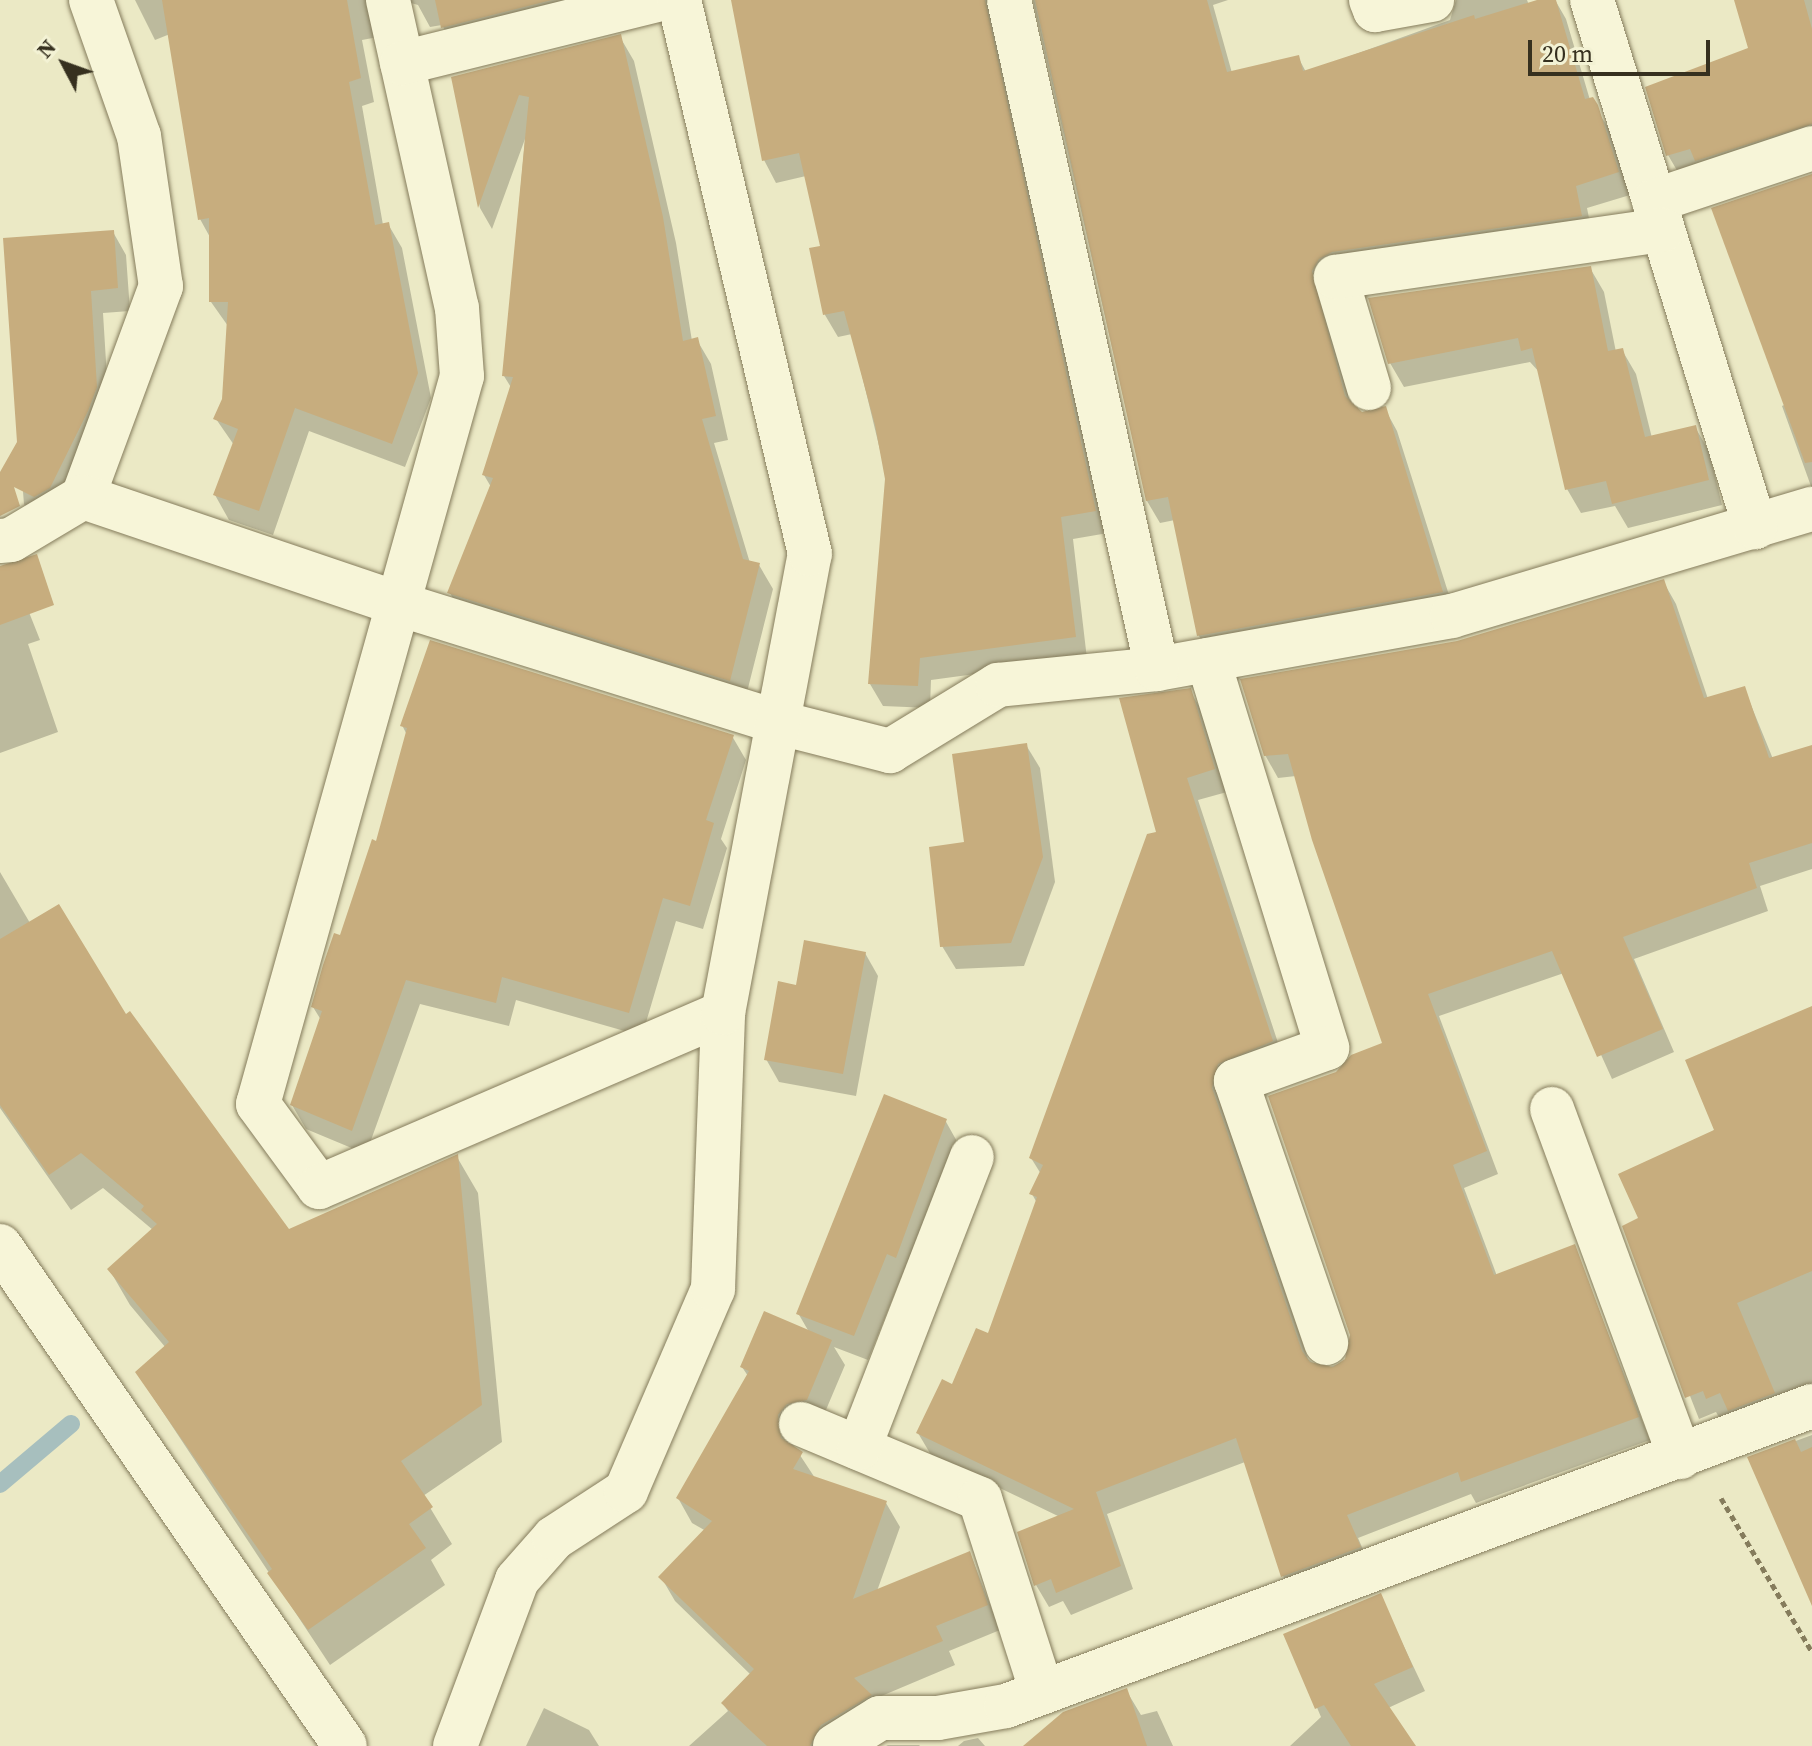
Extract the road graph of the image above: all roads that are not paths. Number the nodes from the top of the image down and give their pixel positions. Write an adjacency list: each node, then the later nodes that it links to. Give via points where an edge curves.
1 (91, 0): 13 (street, via 139,136 161,286)
2 (388, 0): 9 (street)
3 (656, 0): 9 (street)
4 (679, 0): 20 (street, via 810,554)
5 (1009, 0): 19 (street)
6 (1371, 0): 7 (street, via 1375,10)
7 (1432, 0)
8 (1592, 0): 11 (street)
9 (402, 63): 17 (street, via 457,308 462,376)
10 (1812, 148): 11 (street)
11 (1659, 216): 12 (street, via 1336,277); 15 (street)
12 (1369, 388)
13 (83, 497): 16 (street, via 11,540); 17 (street)
14 (1812, 509): 15 (street)
15 (1755, 527): 18 (street, via 1452,616)
16 (0, 541)
17 (402, 605): 20 (street); 21 (street, via 258,1104 319,1187)
18 (1208, 660): 19 (street); 25 (street, via 1327,1048 1236,1081)
19 (1157, 669): 20 (street, via 998,685 890,751)
20 (780, 723): 21 (street)
21 (723, 1013): 32 (street, via 713,1289 626,1491 554,1538 517,1580)
22 (1552, 1109): 29 (street)
23 (972, 1157): 28 (street)
24 (0, 1246): 31 (street)
25 (1326, 1343)
26 (1812, 1406): 29 (street)
27 (801, 1424): 28 (street)
28 (859, 1448): 30 (street, via 980,1499)
29 (1687, 1455): 30 (street)
30 (1042, 1692): 33 (street, via 1006,1706 938,1718 880,1718)
31 (345, 1746)
32 (455, 1746)
33 (835, 1746)

